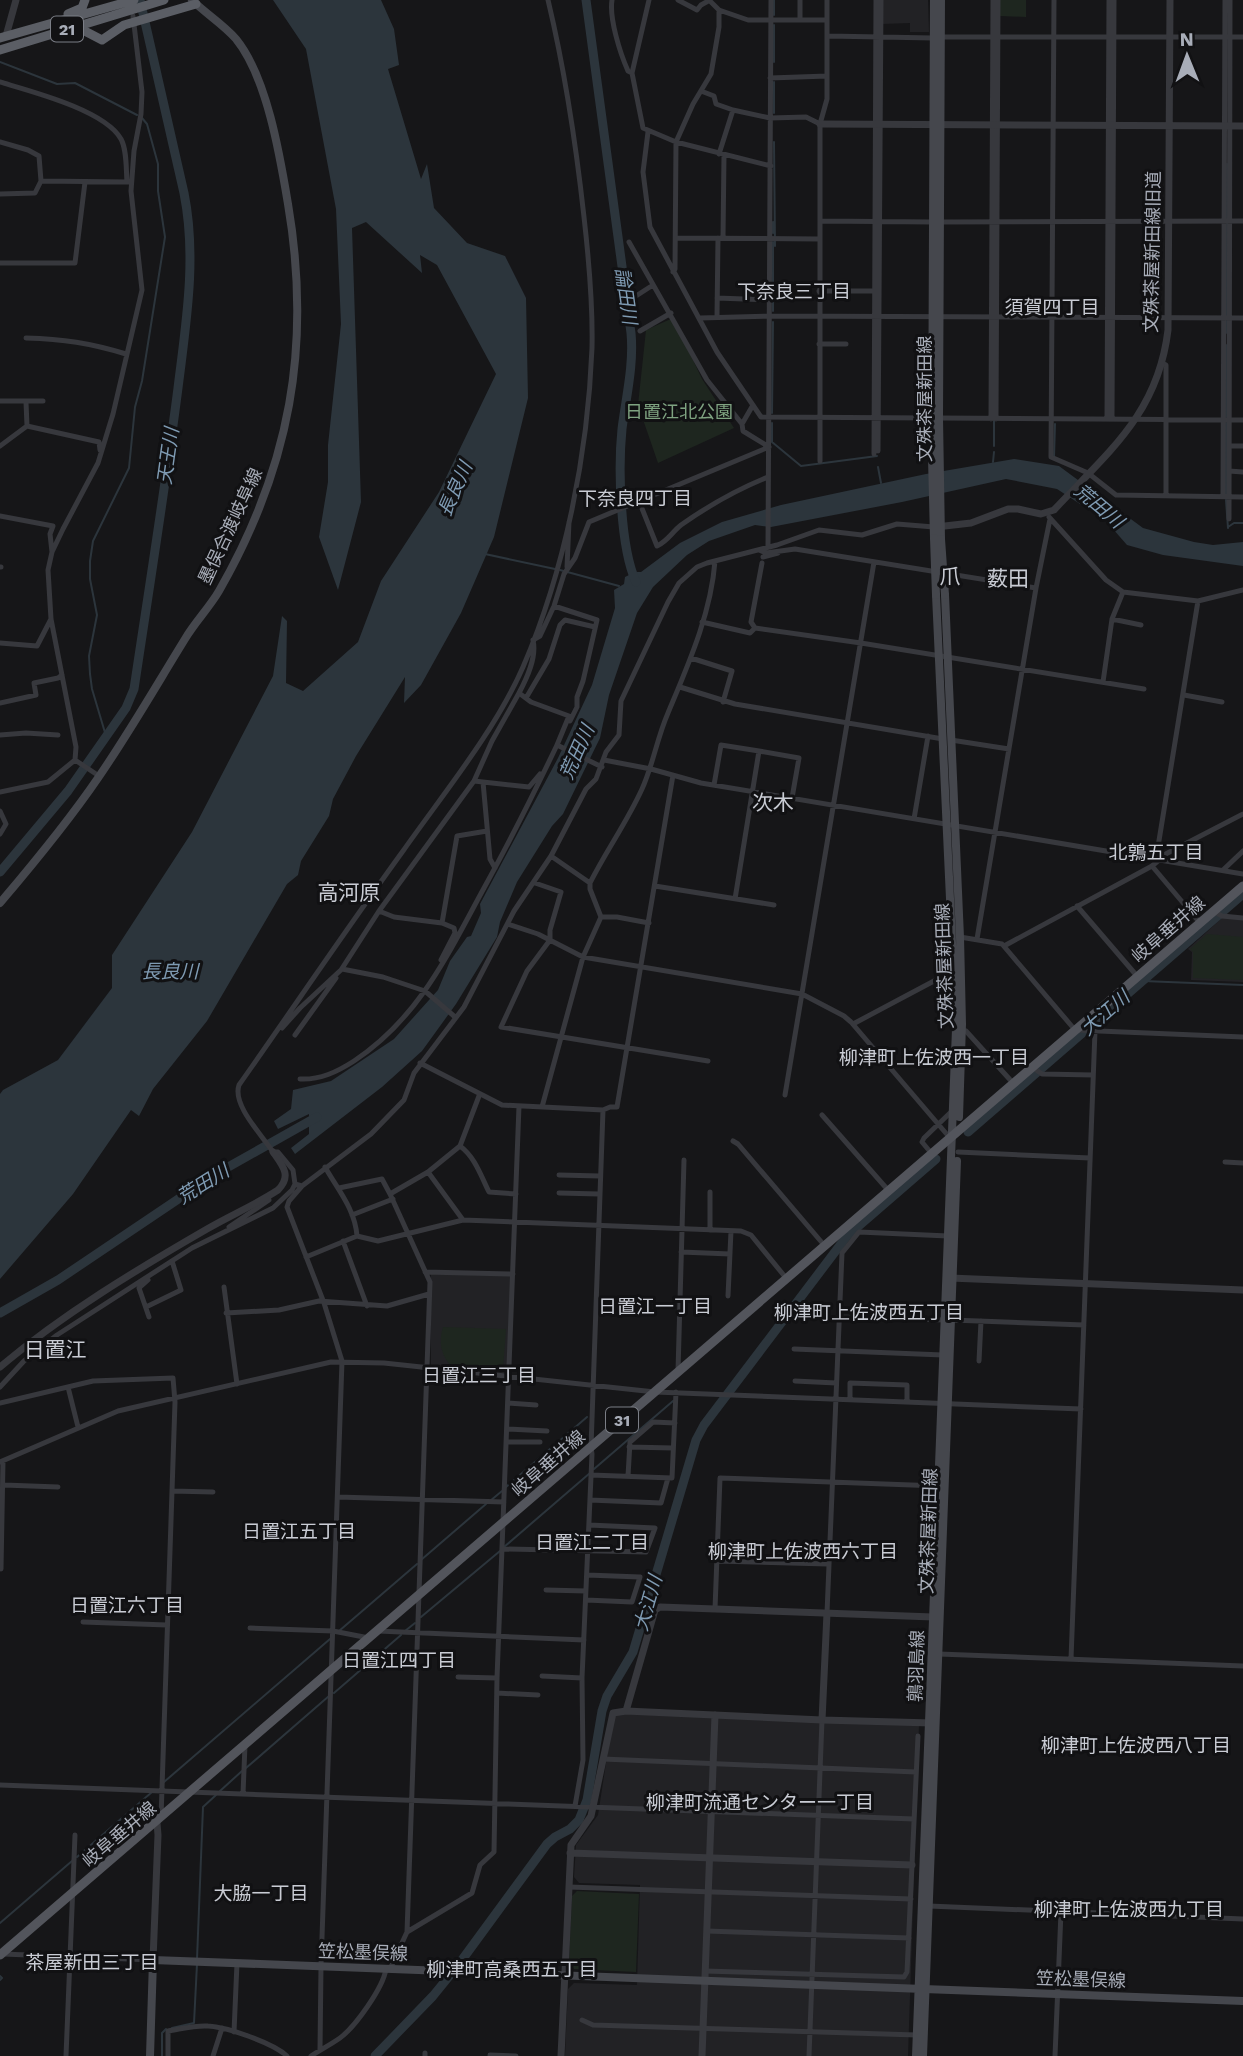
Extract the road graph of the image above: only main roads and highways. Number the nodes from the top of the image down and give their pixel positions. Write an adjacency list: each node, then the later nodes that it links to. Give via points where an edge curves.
1 (87, 0): 6 (highway, via 98,5 118,1); 8 (highway)
2 (164, 0): 6 (highway, 21)
3 (933, 0): 12 (main road, 文殊茶屋新田線)
4 (941, 0): 12 (main road, 文殊茶屋新田線)
5 (195, 2): 6 (highway, via 150,18); 16 (main road, 墨俣合渡岐阜線, via 243,48 275,135 296,257 299,334 288,421 272,474 231,570 58,832)
6 (134, 10): 7 (highway, 21); 8 (highway, 21); 11 (highway, via 102,40)
7 (113, 15): 9 (highway, 21); 11 (highway, via 94,25)
8 (48, 24): 10 (highway, 21)
9 (73, 27): 11 (highway); 13 (highway, 21)
10 (3, 37)
11 (94, 37)
12 (937, 38): 14 (main road, 文殊茶屋新田線, bridge, via 935,457)
13 (0, 50)
14 (951, 825): 17 (main road, 文殊茶屋新田線); 17 (main road, 文殊茶屋新田線, via 962,1030)
15 (1243, 886): 17 (main road, 岐阜垂井線 / 31, via 1216,914 1137,976)
16 (0, 903)
17 (954, 1135): 18 (main road, 鶉羽島線); 18 (main road, 文殊茶屋新田線, via 958,1152); 22 (main road, 岐阜垂井線 / 31, via 888,1190 852,1231 824,1245)
18 (950, 1278): 19 (main road, 鶉羽島線)
19 (948, 1320): 20 (main road, 文殊茶屋新田線); 20 (main road, 鶉羽島線, via 943,1355)
20 (945, 1402): 21 (main road, 文殊茶屋新田線); 21 (main road, 鶉羽島線, via 933,1617)
21 (933, 1724): 23 (main road, 鶉羽島線); 23 (main road, 文殊茶屋新田線, via 929,1906)
22 (0, 1954)
23 (922, 1989): 24 (main road, 笠松墨俣線); 25 (main road, 笠松墨俣線, via 153,1960); 26 (main road); 27 (main road, 文殊茶屋新田線)
24 (1243, 2001)
25 (150, 2056)
26 (916, 2056)
27 (923, 2056)

